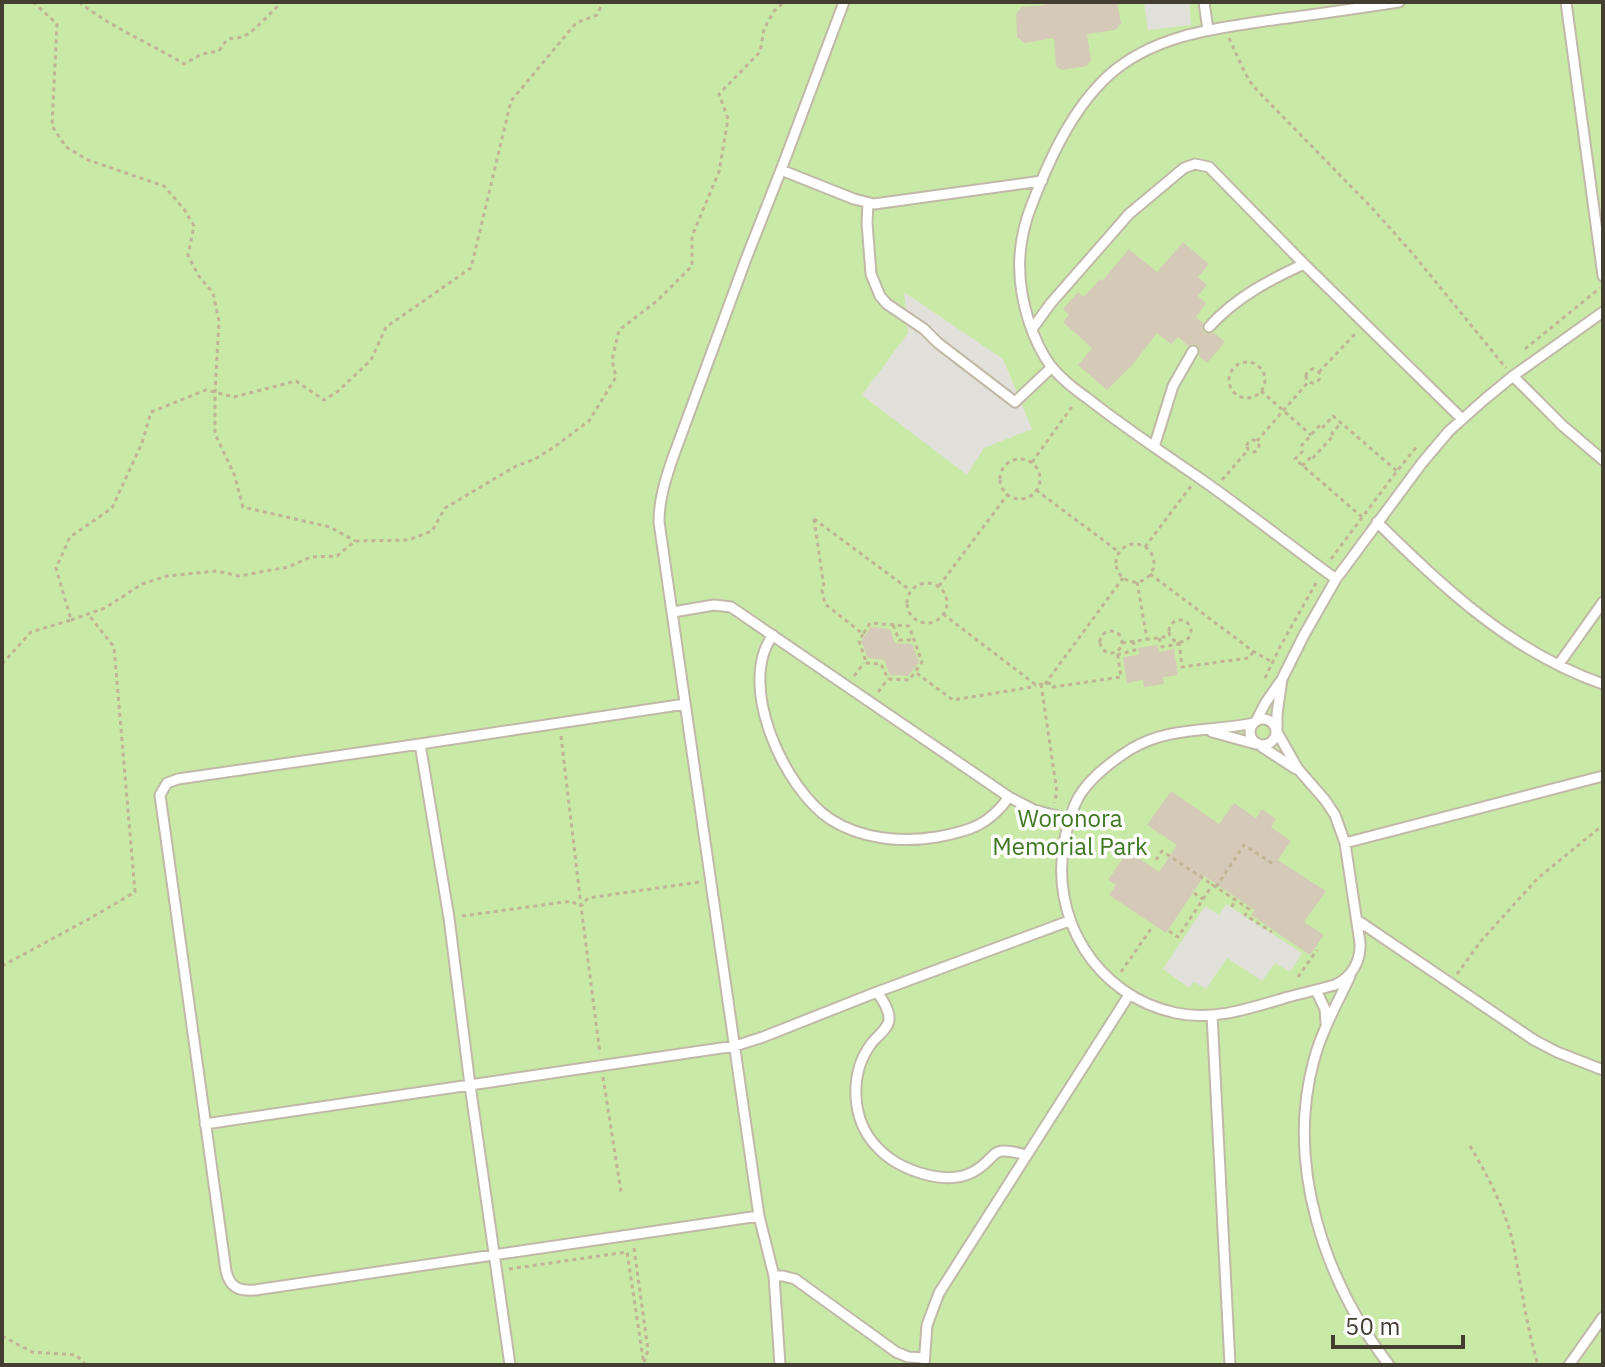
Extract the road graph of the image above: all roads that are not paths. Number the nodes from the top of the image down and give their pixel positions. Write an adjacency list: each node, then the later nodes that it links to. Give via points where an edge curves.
1 (844, 2): 6 (lane)
2 (1204, 2): 5 (lane)
3 (1399, 2): 5 (lane)
4 (1566, 2): 10 (lane)
5 (1208, 30): 7 (lane, via 1159,44 1108,77 1074,117)
6 (781, 170): 8 (lane); 23 (lane, via 661,491 659,522)
7 (1042, 181): 8 (lane); 13 (lane, via 1025,221 1019,260 1021,293)
8 (868, 203): 15 (lane, via 871,274 887,304 1015,402)
9 (1304, 264): 12 (lane, via 1253,291); 13 (lane, via 1209,167 1189,166 1129,214); 17 (lane)
10 (1603, 276)
11 (1603, 312): 16 (lane)
12 (1209, 327)
13 (1032, 329): 15 (lane)
14 (1193, 351): 18 (lane, via 1173,386)
15 (1052, 367): 18 (lane)
16 (1513, 376): 17 (lane); 19 (lane)
17 (1462, 419): 20 (lane)
18 (1154, 447): 21 (lane)
19 (1603, 460)
20 (1377, 522): 21 (lane); 25 (lane, via 1473,612)
21 (1336, 579): 26 (lane)
22 (1603, 602): 25 (lane)
23 (673, 612): 24 (lane, via 725,605); 28 (lane)
24 (773, 635): 36 (lane); 36 (lane, via 760,674 768,726 792,779 826,816 869,835 922,839 978,826)
25 (1559, 664): 27 (lane)
26 (1282, 679): 29 (lane); 31 (lane)
27 (1603, 684)
28 (685, 704): 32 (lane); 47 (lane)
29 (1255, 722): 30 (lane); 31 (lane, via 1270,720); 33 (lane, via 1250,733)
30 (1201, 729): 33 (lane); 37 (lane, via 1161,736 1124,754 1085,788)
31 (1277, 730): 33 (lane, via 1273,742); 34 (lane)
32 (420, 744): 49 (lane); 50 (lane, via 178,779 161,791)
33 (1258, 745): 34 (lane)
34 (1302, 774): 38 (lane, via 1331,808)
35 (1603, 776): 38 (lane)
36 (1009, 797): 37 (lane)
37 (1069, 819): 40 (lane, via 1061,891)
38 (1345, 843): 39 (lane)
39 (1357, 920): 41 (lane, via 1360,953); 48 (lane, via 1534,1040)
40 (1069, 921): 43 (lane); 44 (lane, via 1090,960)
41 (1354, 968): 42 (lane, via 1341,982); 46 (lane)
42 (1316, 990): 45 (lane); 46 (lane, via 1325,1009)
43 (877, 992): 47 (lane); 51 (lane, via 889,1020 864,1053 855,1089 861,1119 876,1147 904,1168 944,1176 970,1173 1000,1151)
44 (1129, 995): 45 (lane, via 1165,1010); 51 (lane)
45 (1212, 1015): 59 (lane)
46 (1325, 1026): 60 (lane, via 1306,1103 1310,1191 1336,1276)
47 (735, 1046): 49 (lane); 52 (lane)
48 (1603, 1070)
49 (470, 1085): 50 (lane); 53 (lane)
50 (205, 1124): 53 (lane, via 226,1271 235,1288 255,1290)
51 (1026, 1155): 56 (lane, via 939,1293 927,1325)
52 (759, 1216): 53 (lane); 54 (lane)
53 (495, 1256): 57 (lane)
54 (774, 1276): 56 (lane, via 795,1279 900,1355); 58 (lane)
55 (1603, 1317): 61 (lane)
56 (924, 1362)
57 (510, 1365)
58 (780, 1365)
59 (1230, 1365)
60 (1389, 1365)
61 (1569, 1365)

